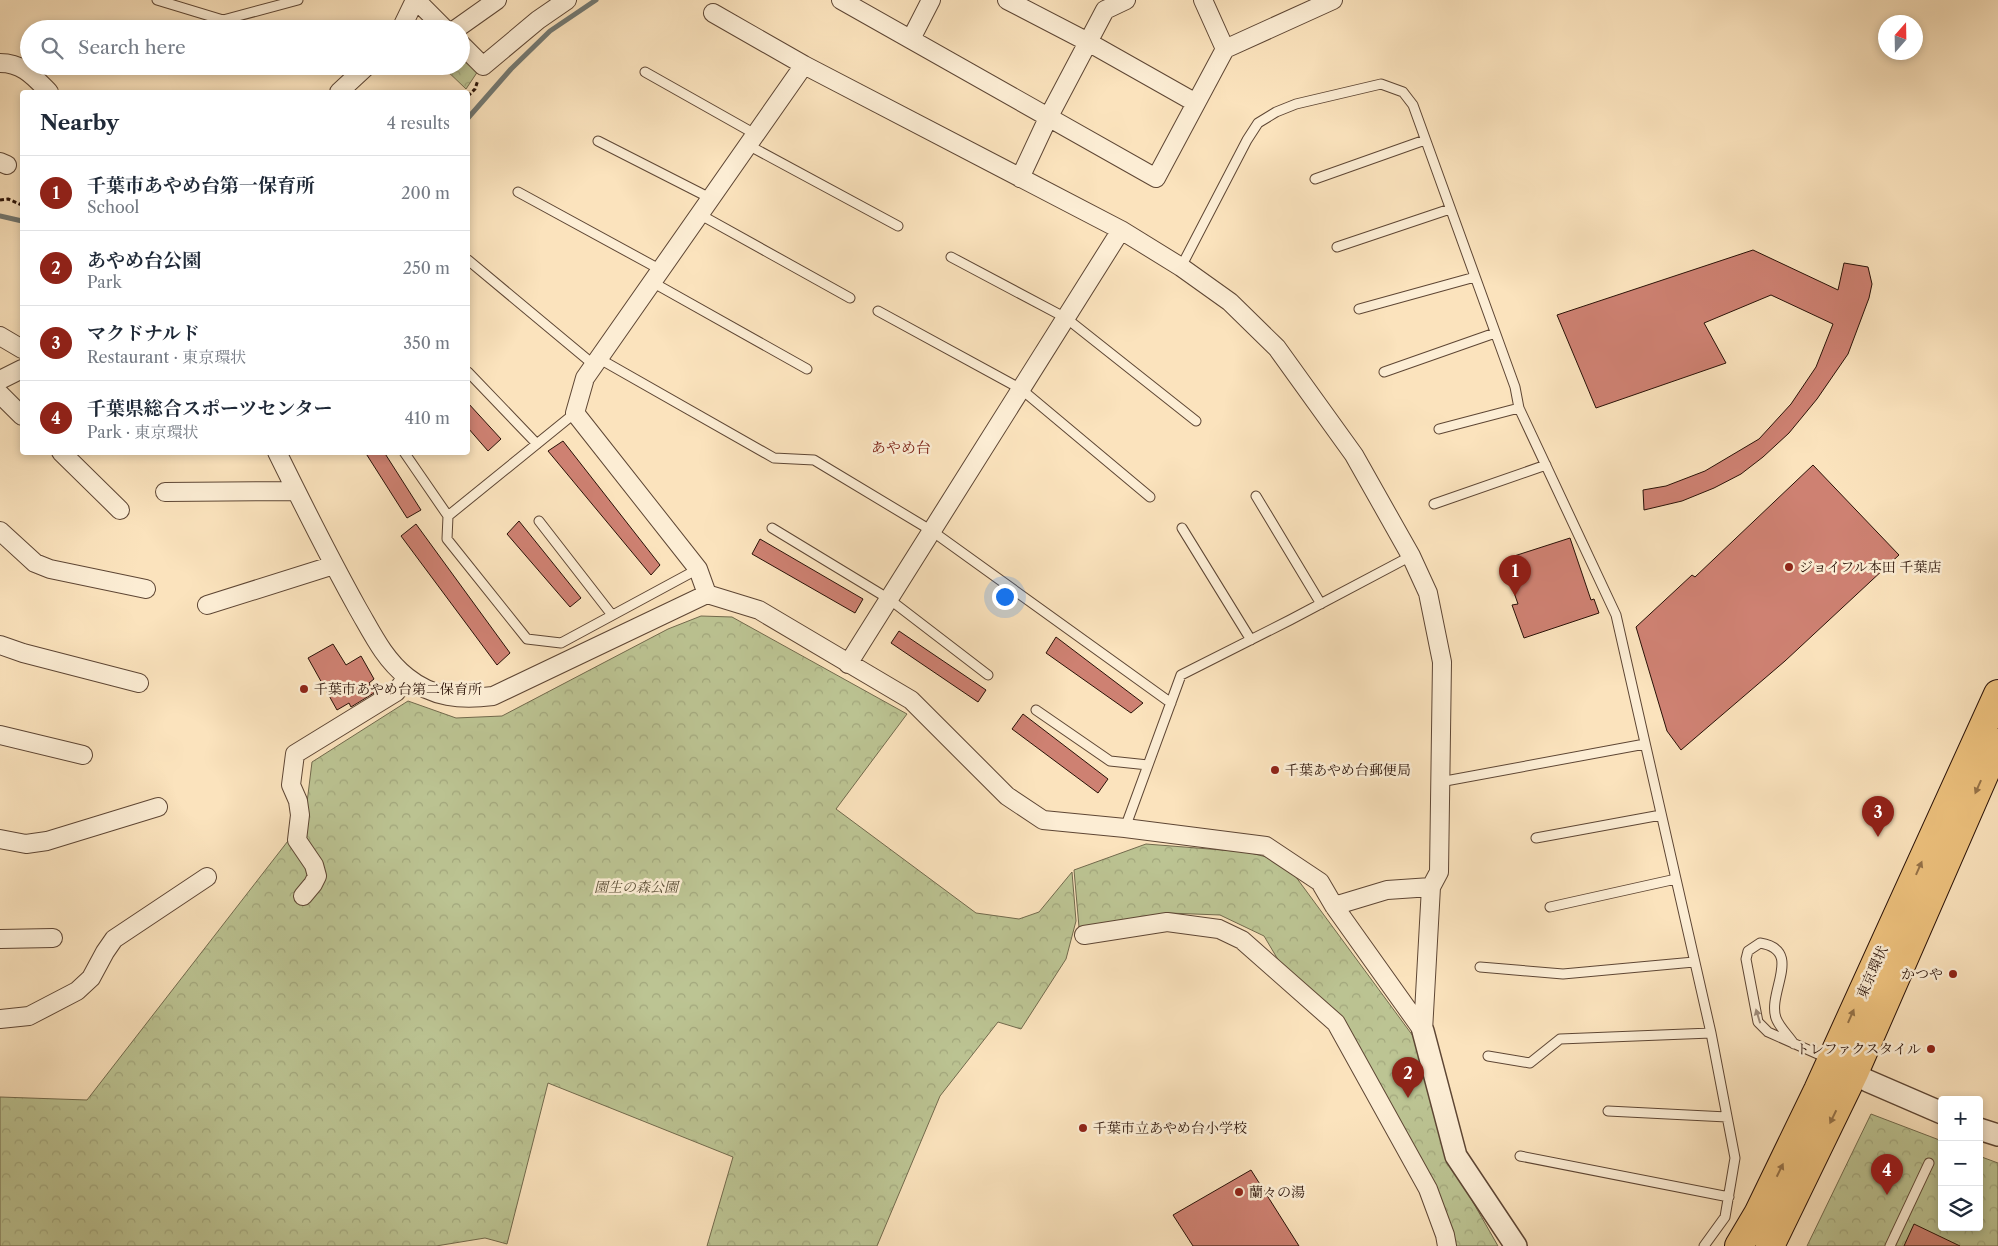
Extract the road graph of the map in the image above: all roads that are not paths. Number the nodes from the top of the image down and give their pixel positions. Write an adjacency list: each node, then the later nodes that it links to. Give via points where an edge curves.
1 (157, 0): 2 (lane, via 223,20)
2 (298, 0)
3 (416, 0): 14 (street); 15 (street)
4 (497, 0): 16 (street)
5 (567, 0): 20 (street, via 483,66)
6 (841, 0): 17 (street)
7 (931, 0): 17 (street)
8 (1007, 0): 18 (street)
9 (1126, 0): 12 (street)
10 (1203, 0): 19 (street)
11 (1333, 0): 19 (street)
12 (1103, 5): 18 (street)
13 (713, 13): 22 (street)
14 (406, 20)
15 (436, 20)
16 (469, 20)
17 (911, 39): 30 (street)
18 (1088, 42): 29 (street); 30 (street)
19 (1225, 49): 29 (street)
20 (470, 53)
21 (0, 62): 23 (street)
22 (804, 65): 31 (street); 34 (street)
23 (20, 66)
24 (645, 72): 31 (lane)
25 (32, 75): 27 (street)
26 (357, 75): 28 (street)
27 (47, 90)
28 (341, 90)
29 (1196, 103): 30 (street, via 1156,178)
30 (1048, 118): 34 (street)
31 (752, 139): 37 (street); 40 (lane)
32 (1425, 140): 35 (lane); 38 (lane); 45 (lane, via 1413,106 1403,92 1381,84 1296,104 1276,112 1258,123 1247,140)
33 (598, 141): 37 (lane)
34 (1020, 178): 41 (street)
35 (1315, 179)
36 (518, 192): 46 (lane)
37 (710, 198): 39 (street)
38 (1450, 208): 42 (lane); 47 (lane)
39 (699, 214): 46 (street); 48 (lane)
40 (898, 226)
41 (1121, 230): 45 (street); 51 (street)
42 (1337, 247)
43 (951, 257): 51 (lane)
44 (470, 262): 55 (lane)
45 (1181, 267): 85 (street, via 1230,302 1277,348 1354,456)
46 (656, 276): 55 (street); 56 (lane)
47 (1475, 277): 49 (lane); 52 (lane)
48 (850, 298)
49 (1359, 309)
50 (878, 311): 61 (lane)
51 (1066, 318): 61 (street); 66 (lane)
52 (1495, 334): 58 (lane); 63 (lane, via 1515,387)
53 (0, 336): 54 (street)
54 (20, 349)
55 (596, 362): 64 (street, via 584,378); 83 (lane, via 774,458 814,460)
56 (807, 369)
57 (20, 370): 60 (street)
58 (1384, 372)
59 (470, 374): 68 (lane)
60 (0, 380)
61 (1022, 389): 76 (lane); 83 (street)
62 (0, 394): 65 (street)
63 (1519, 408): 67 (lane); 72 (lane)
64 (575, 413): 68 (lane); 87 (street)
65 (20, 414)
66 (1196, 421)
67 (1439, 429)
68 (537, 444): 79 (lane)
69 (64, 455): 78 (street)
70 (278, 455): 73 (street)
71 (406, 455): 79 (lane)
72 (1546, 465): 77 (lane); 105 (lane, via 1616,615)
73 (296, 491): 74 (street); 86 (street)
74 (165, 492)
75 (1256, 496): 91 (lane)
76 (1150, 498)
77 (1434, 504)
78 (120, 510)
79 (448, 516): 93 (lane, via 447,539 528,639 561,643)
80 (538, 521): 93 (lane)
81 (772, 528): 90 (lane)
82 (1182, 528): 94 (lane)
83 (932, 531): 90 (street); 101 (lane)
84 (0, 532): 88 (street, via 35,563 50,569)
85 (1412, 556): 91 (lane); 108 (street, via 1428,593 1442,662)
86 (334, 565): 92 (street); 98 (street, via 380,647)
87 (698, 569): 89 (street); 93 (lane)
88 (146, 589)
89 (707, 594): 96 (street, via 759,610); 98 (street, via 493,696 471,699 448,697)
90 (889, 599): 96 (street); 97 (lane)
91 (1321, 604): 94 (lane)
92 (206, 606)
93 (612, 615)
94 (1251, 640): 101 (lane, via 1181,675)
95 (0, 645): 99 (street)
96 (848, 664): 111 (street, via 911,700 1006,796 1043,820)
97 (988, 675)
98 (407, 677): 117 (street, via 396,692 295,754 291,785 299,808 297,840 314,865 316,876)
99 (139, 683)
100 (1998, 694): 130 (highway, 東京環状, one-way to 100)
101 (1171, 703): 107 (lane)
102 (1036, 710): 107 (lane, via 1110,761)
103 (0, 735): 106 (street)
104 (1998, 743): 130 (highway, 東京環状, one-way to 130)
105 (1645, 744): 108 (lane); 110 (lane)
106 (83, 755)
107 (1148, 765): 111 (lane)
108 (1440, 782): 116 (street, via 1439,872)
109 (158, 807): 113 (street, via 47,841 26,844)
110 (1661, 815): 112 (lane); 115 (lane)
111 (1125, 828): 118 (street, via 1266,846 1320,882)
112 (1536, 838)
113 (0, 839)
114 (207, 877): 125 (street, via 114,939 91,978 77,991 29,1016)
115 (1676, 879): 119 (lane); 123 (lane)
116 (1431, 887): 118 (street, via 1388,890); 126 (street)
117 (303, 896)
118 (1334, 906): 126 (street)
119 (1550, 907)
120 (1084, 935): 139 (street, via 1167,922 1219,929 1242,940 1336,1023 1428,1189)
121 (0, 938): 122 (street)
122 (53, 938)
123 (1694, 962): 124 (lane, via 1563,974); 127 (lane)
124 (1480, 966)
125 (0, 1019)
126 (1423, 1031): 140 (street, via 1456,1156)
127 (1711, 1033): 129 (lane, via 1560,1039 1530,1063); 133 (lane)
128 (1794, 1044): 128 (lane, one-way to 128, via 1768,1032 1758,1022 1746,959 1748,951 1760,943 1770,944 1780,953 1781,979 1774,1008 1776,1020); 130 (lane)
129 (1488, 1056)
130 (1843, 1067): 132 (street); 142 (highway, 東京環状, one-way to 130); 143 (highway, 東京環状, one-way to 143)
131 (1608, 1111): 133 (lane)
132 (1938, 1111)
133 (1727, 1117): 138 (lane, via 1735,1158)
134 (1983, 1130): 135 (street)
135 (1998, 1135)
136 (1520, 1156): 138 (lane)
137 (1930, 1163): 144 (lane)
138 (1729, 1197): 141 (lane, via 1725,1217)
139 (1447, 1246)
140 (1516, 1246)
141 (1704, 1246)
142 (1739, 1246)
143 (1770, 1246)
144 (1890, 1246)

